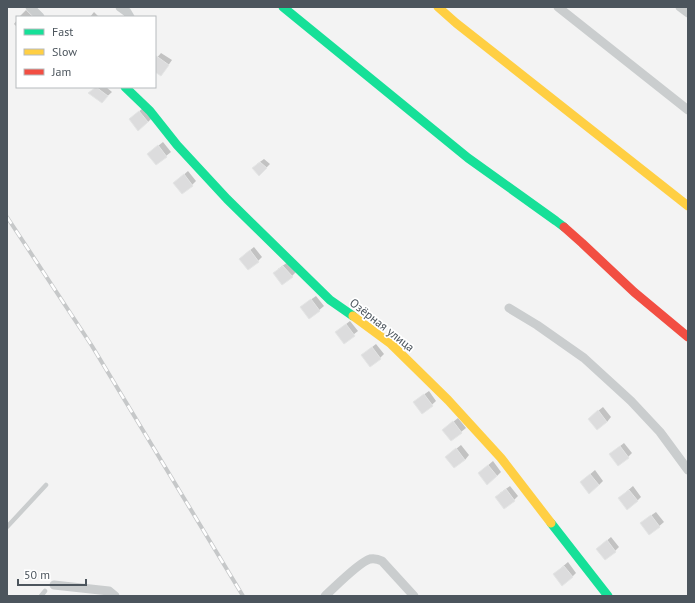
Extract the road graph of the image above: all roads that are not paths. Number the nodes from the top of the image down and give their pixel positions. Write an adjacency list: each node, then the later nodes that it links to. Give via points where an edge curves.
1 (30, 7): 8 (street)
2 (120, 7): 9 (street)
3 (283, 7): 14 (street, via 468,158 556,220)
4 (438, 7): 12 (street)
5 (558, 7): 11 (street)
6 (680, 7): 7 (street)
7 (688, 13)
8 (39, 16)
9 (130, 16)
10 (126, 88): 24 (street, Озёрная улица, via 150,111 177,145 227,199 276,248 330,300 391,344 448,400 501,458)
11 (688, 110)
12 (688, 206)
13 (509, 308): 15 (street, via 584,358 660,432)
14 (688, 338)
15 (688, 470)
16 (46, 485): 17 (lane)
17 (7, 527)
18 (54, 585): 21 (street, via 109,591)
19 (45, 591): 20 (lane)
20 (41, 596)
21 (115, 596)
22 (325, 596): 23 (street, via 359,566 372,559 382,562)
23 (414, 596)
24 (608, 596)

